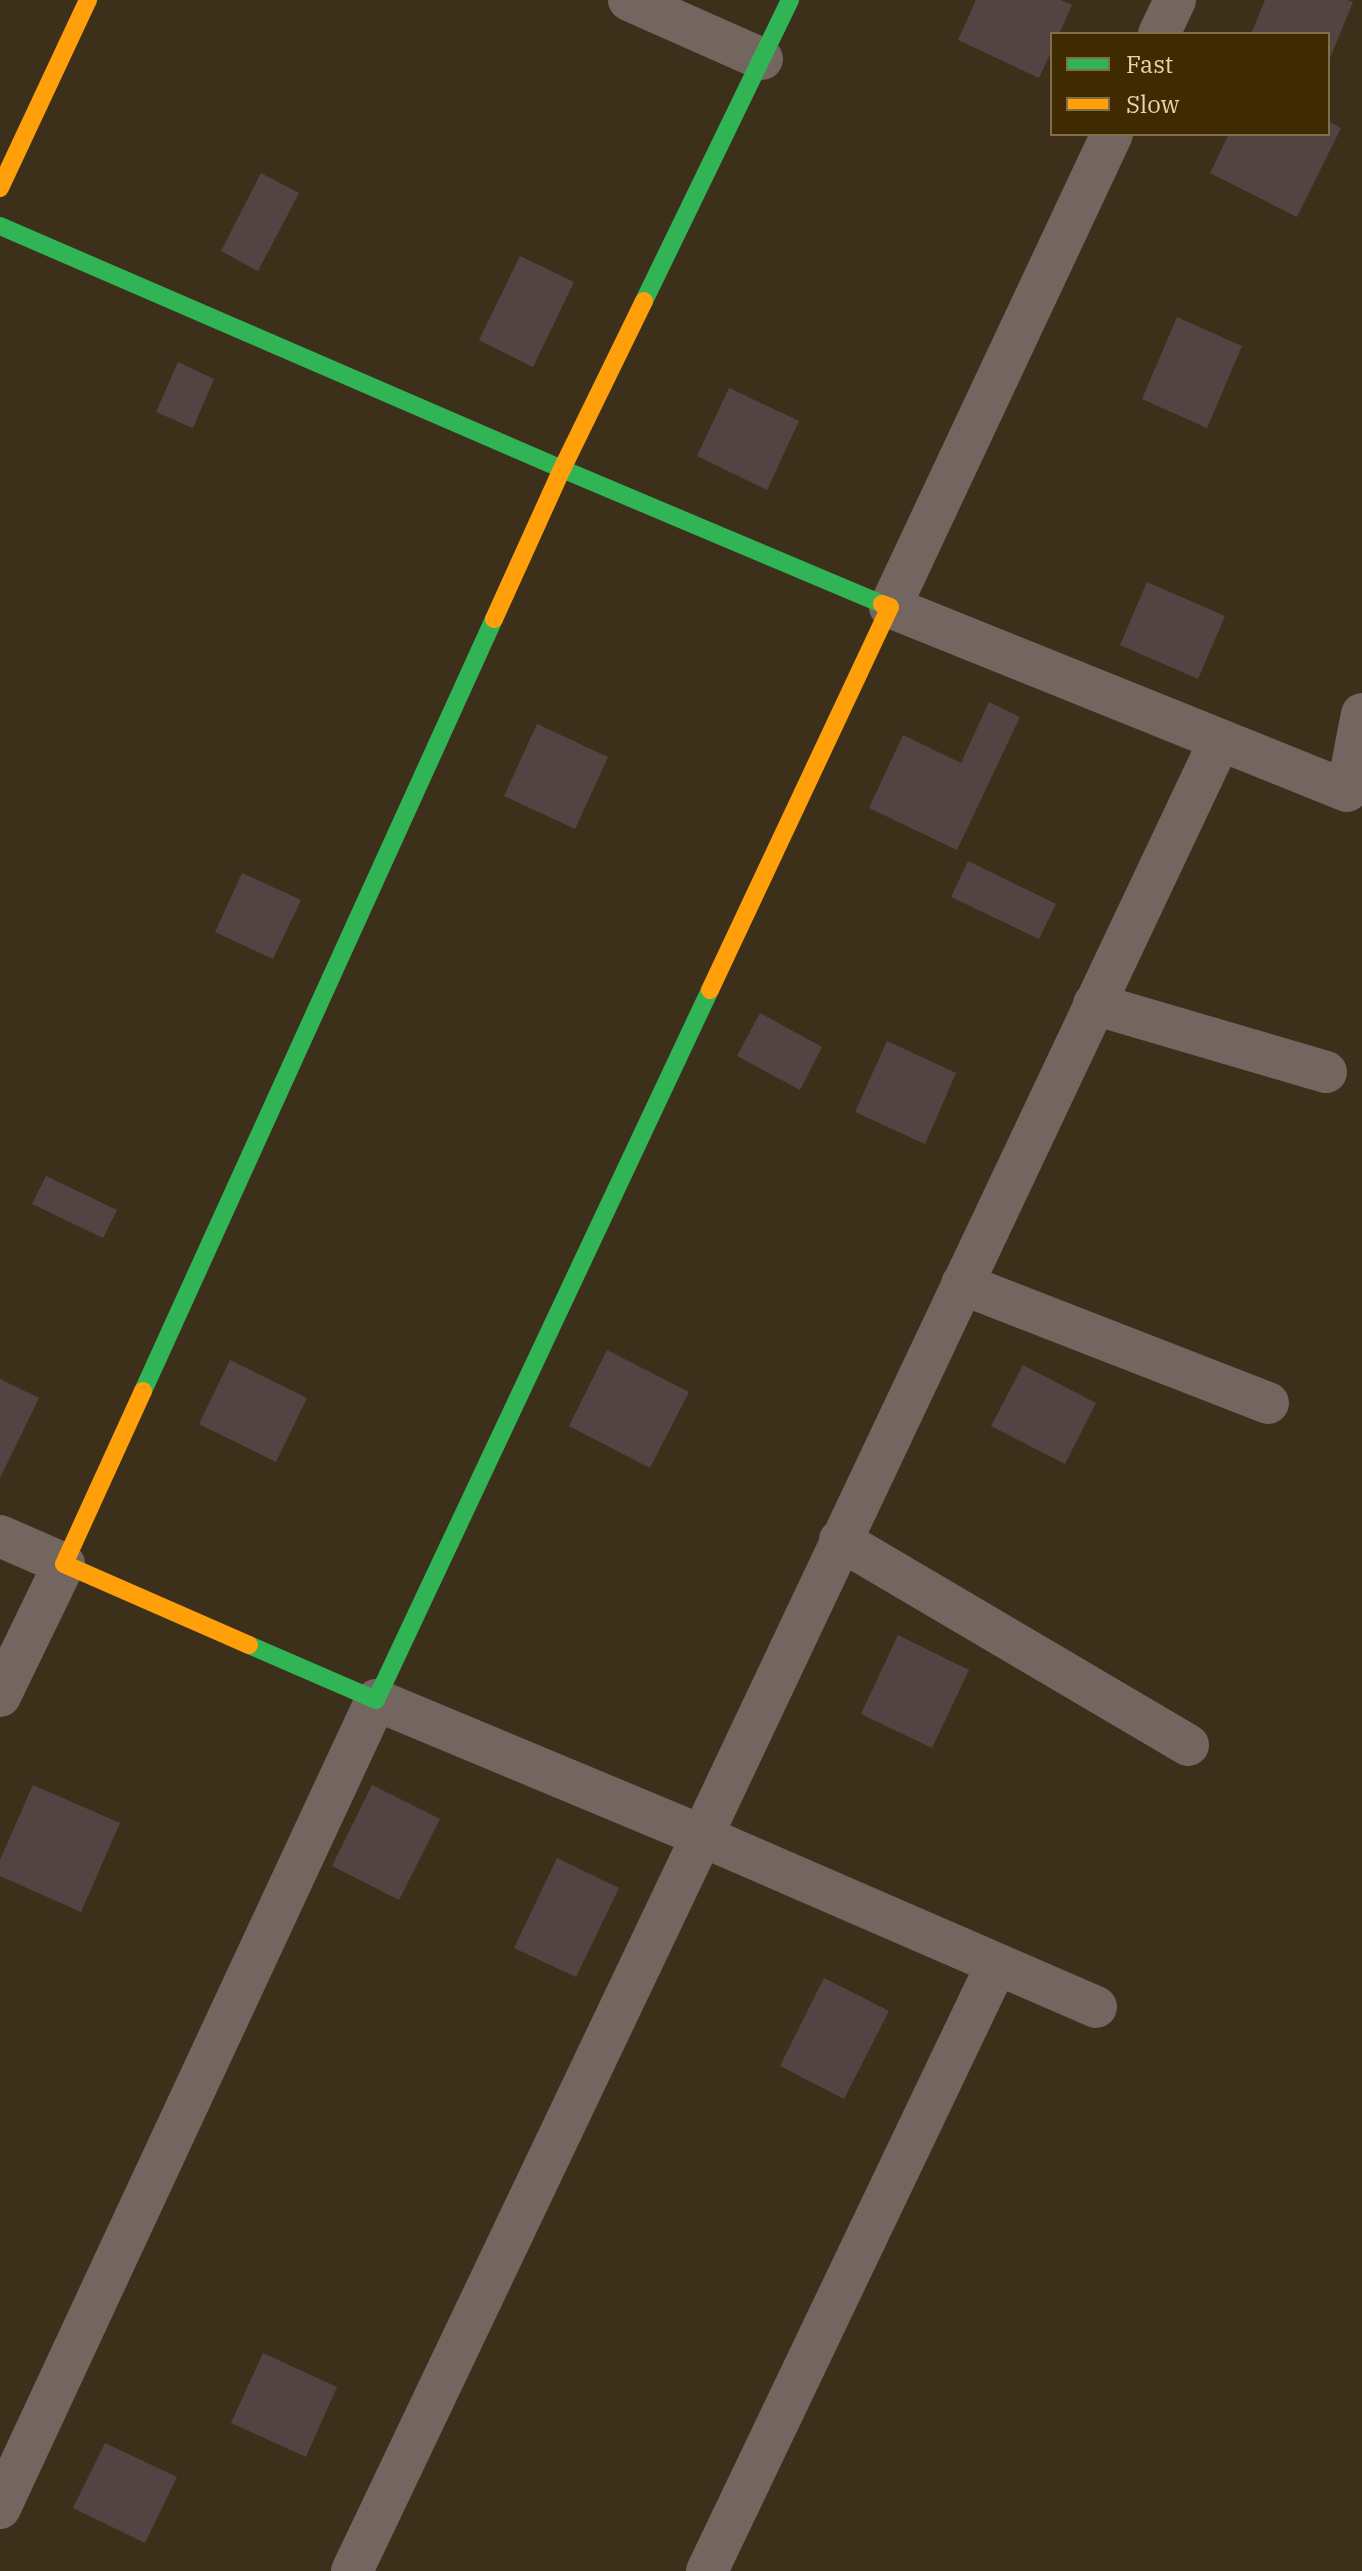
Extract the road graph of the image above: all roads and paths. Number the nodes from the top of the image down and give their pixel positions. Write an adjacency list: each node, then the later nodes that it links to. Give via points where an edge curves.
1 (88, 0): 8 (street)
2 (629, 0): 6 (street)
3 (790, 0): 6 (street)
4 (1175, 0): 5 (street)
5 (1160, 32)
6 (762, 59): 10 (street)
7 (1111, 136): 11 (street)
8 (0, 188)
9 (0, 226): 10 (street)
10 (562, 469): 11 (street); 20 (street)
11 (890, 607): 13 (street); 22 (street)
12 (1362, 714): 13 (street, via 1347,791)
13 (1220, 740): 14 (street)
14 (1094, 1004): 15 (street); 16 (street)
15 (1326, 1072)
16 (962, 1284): 17 (street); 19 (street)
17 (1268, 1403)
18 (0, 1536): 20 (street)
19 (840, 1540): 23 (street); 24 (street)
20 (64, 1564): 21 (street); 22 (street)
21 (0, 1696)
22 (376, 1700): 24 (street); 27 (street)
23 (1188, 1745)
24 (702, 1836): 25 (street); 28 (street)
25 (997, 1964): 26 (street); 29 (street)
26 (1096, 2007)
27 (0, 2508)
28 (352, 2571)
29 (707, 2571)

